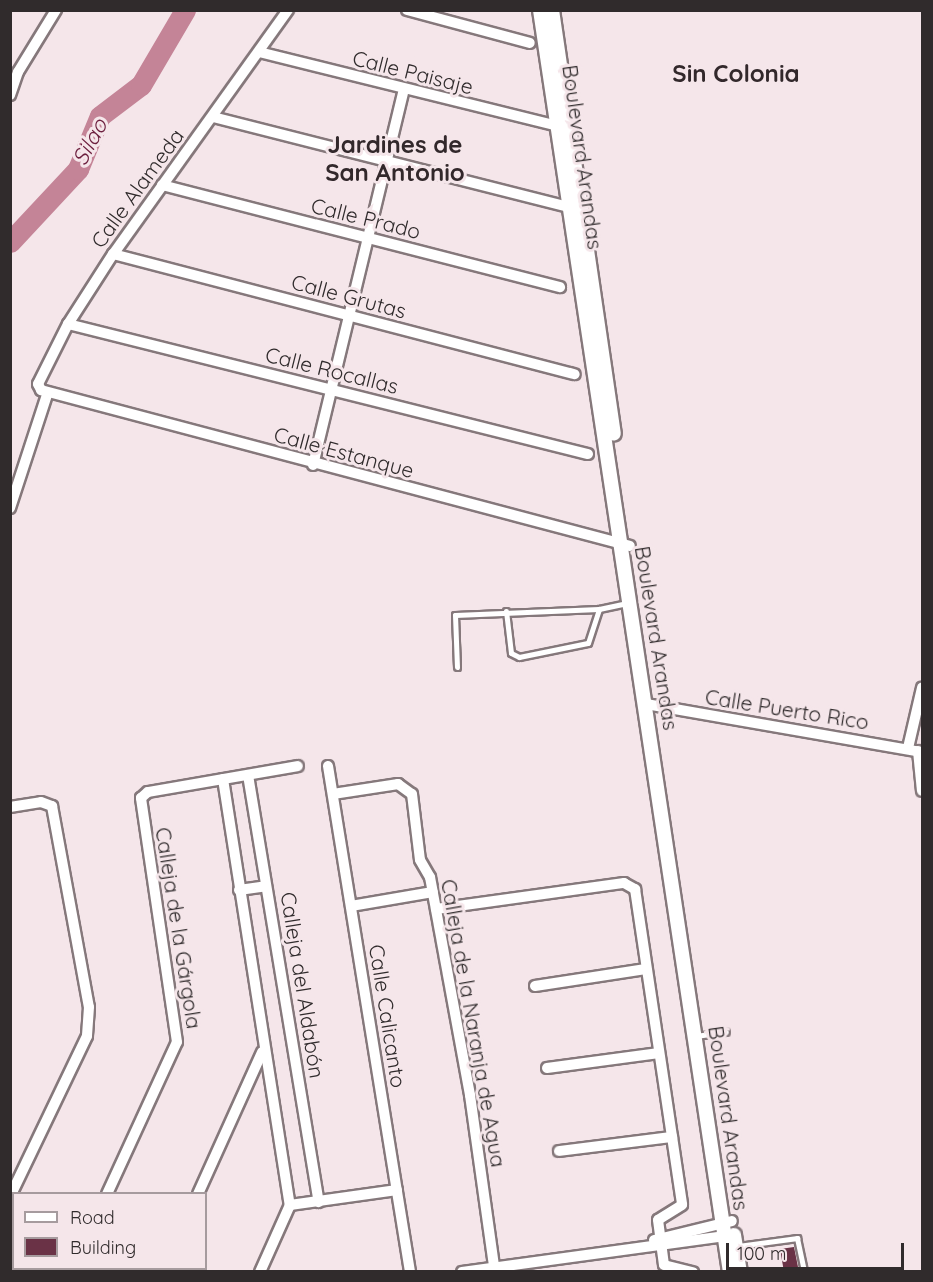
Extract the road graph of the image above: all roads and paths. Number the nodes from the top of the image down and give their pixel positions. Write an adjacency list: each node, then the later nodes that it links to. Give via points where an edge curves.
1 (56, 10): 8 (street)
2 (288, 10): 7 (street, Calle Alameda)
3 (407, 10): 6 (street)
4 (540, 10): 12 (main road, Boulevard Arandas)
5 (552, 10): 15 (main road, Boulevard Arandas)
6 (530, 44)
7 (260, 52): 9 (street, Calle Paisaje); 11 (street, Calle Alameda)
8 (14, 76): 10 (street)
9 (404, 90): 12 (street, Calle Paisaje); 13 (street)
10 (10, 95)
11 (213, 117): 13 (street); 14 (street, Calle Alameda)
12 (558, 126): 15 (main road, Boulevard Arandas)
13 (386, 162): 15 (street); 16 (street)
14 (162, 185): 16 (street, Calle Prado); 17 (street, Calle Alameda)
15 (575, 209): 27 (main road, Boulevard Arandas)
16 (366, 238): 18 (street, Calle Prado); 19 (street)
17 (113, 254): 19 (street, Calle Grutas); 20 (street, Calle Alameda)
18 (560, 286)
19 (347, 316): 21 (street, Calle Grutas); 22 (street)
20 (68, 324): 22 (street, Calle Rocallas); 23 (street, Calle Alameda, via 38,384)
21 (575, 374)
22 (331, 390): 24 (street, Calle Rocallas); 25 (street)
23 (47, 395): 25 (street, Calle Estanque); 26 (street)
24 (588, 454)
25 (313, 465): 27 (street, Calle Estanque)
26 (10, 508)
27 (626, 545): 28 (main road, Boulevard Arandas); 33 (main road, Boulevard Arandas)
28 (630, 602): 29 (lane); 33 (main road, Boulevard Arandas)
29 (598, 609): 30 (lane); 30 (lane, via 588,643 519,657 511,652)
30 (506, 611): 31 (lane, via 455,615)
31 (457, 667)
32 (922, 688): 34 (street)
33 (650, 705): 34 (street, Calle Puerto Rico); 50 (main road, Boulevard Arandas)
34 (916, 750): 39 (street)
35 (298, 766): 37 (street)
36 (328, 766): 40 (street, Calle Calicanto)
37 (248, 775): 38 (street); 42 (street, Calleja del Aldabón)
38 (223, 779): 43 (street); 58 (street, Calleja de la Gárgola, via 148,792 141,798 177,1042)
39 (922, 791)
40 (333, 794): 44 (street, Calleja de la Naranja de Agua, via 405,785 412,794 420,860); 45 (street, Calle Calicanto)
41 (10, 807): 57 (street, via 41,802 52,806 89,1007 87,1036)
42 (266, 886): 43 (street); 60 (street, Calleja del Aldabón)
43 (239, 890): 51 (street)
44 (433, 892): 45 (street); 46 (street, Calleja de la Naranja de Agua)
45 (351, 906): 56 (street, Calle Calicanto)
46 (436, 909): 47 (street, via 630,885); 64 (street, Calleja de la Naranja de Agua)
47 (646, 969): 48 (street); 52 (street)
48 (535, 986)
49 (726, 1032): 50 (lane)
50 (700, 1035): 62 (main road, Boulevard Arandas)
51 (262, 1052): 59 (street); 61 (street)
52 (659, 1053): 53 (street); 54 (street)
53 (547, 1068)
54 (672, 1137): 55 (street); 63 (street, via 682,1205 678,1213 660,1217)
55 (559, 1151)
56 (397, 1190): 60 (street); 66 (street, Calle Calicanto)
57 (12, 1192)
58 (108, 1192)
59 (199, 1192)
60 (319, 1202): 61 (street)
61 (290, 1205): 65 (street)
62 (730, 1232): 63 (street); 69 (main road, Boulevard Arandas); 70 (main road, Boulevard Arandas); 71 (lane, via 797,1238)
63 (661, 1242): 64 (street); 68 (street, via 667,1267)
64 (495, 1269): 67 (street)
65 (260, 1272)
66 (410, 1272)
67 (462, 1272)
68 (693, 1272)
69 (730, 1272)
70 (740, 1272)
71 (804, 1272)

